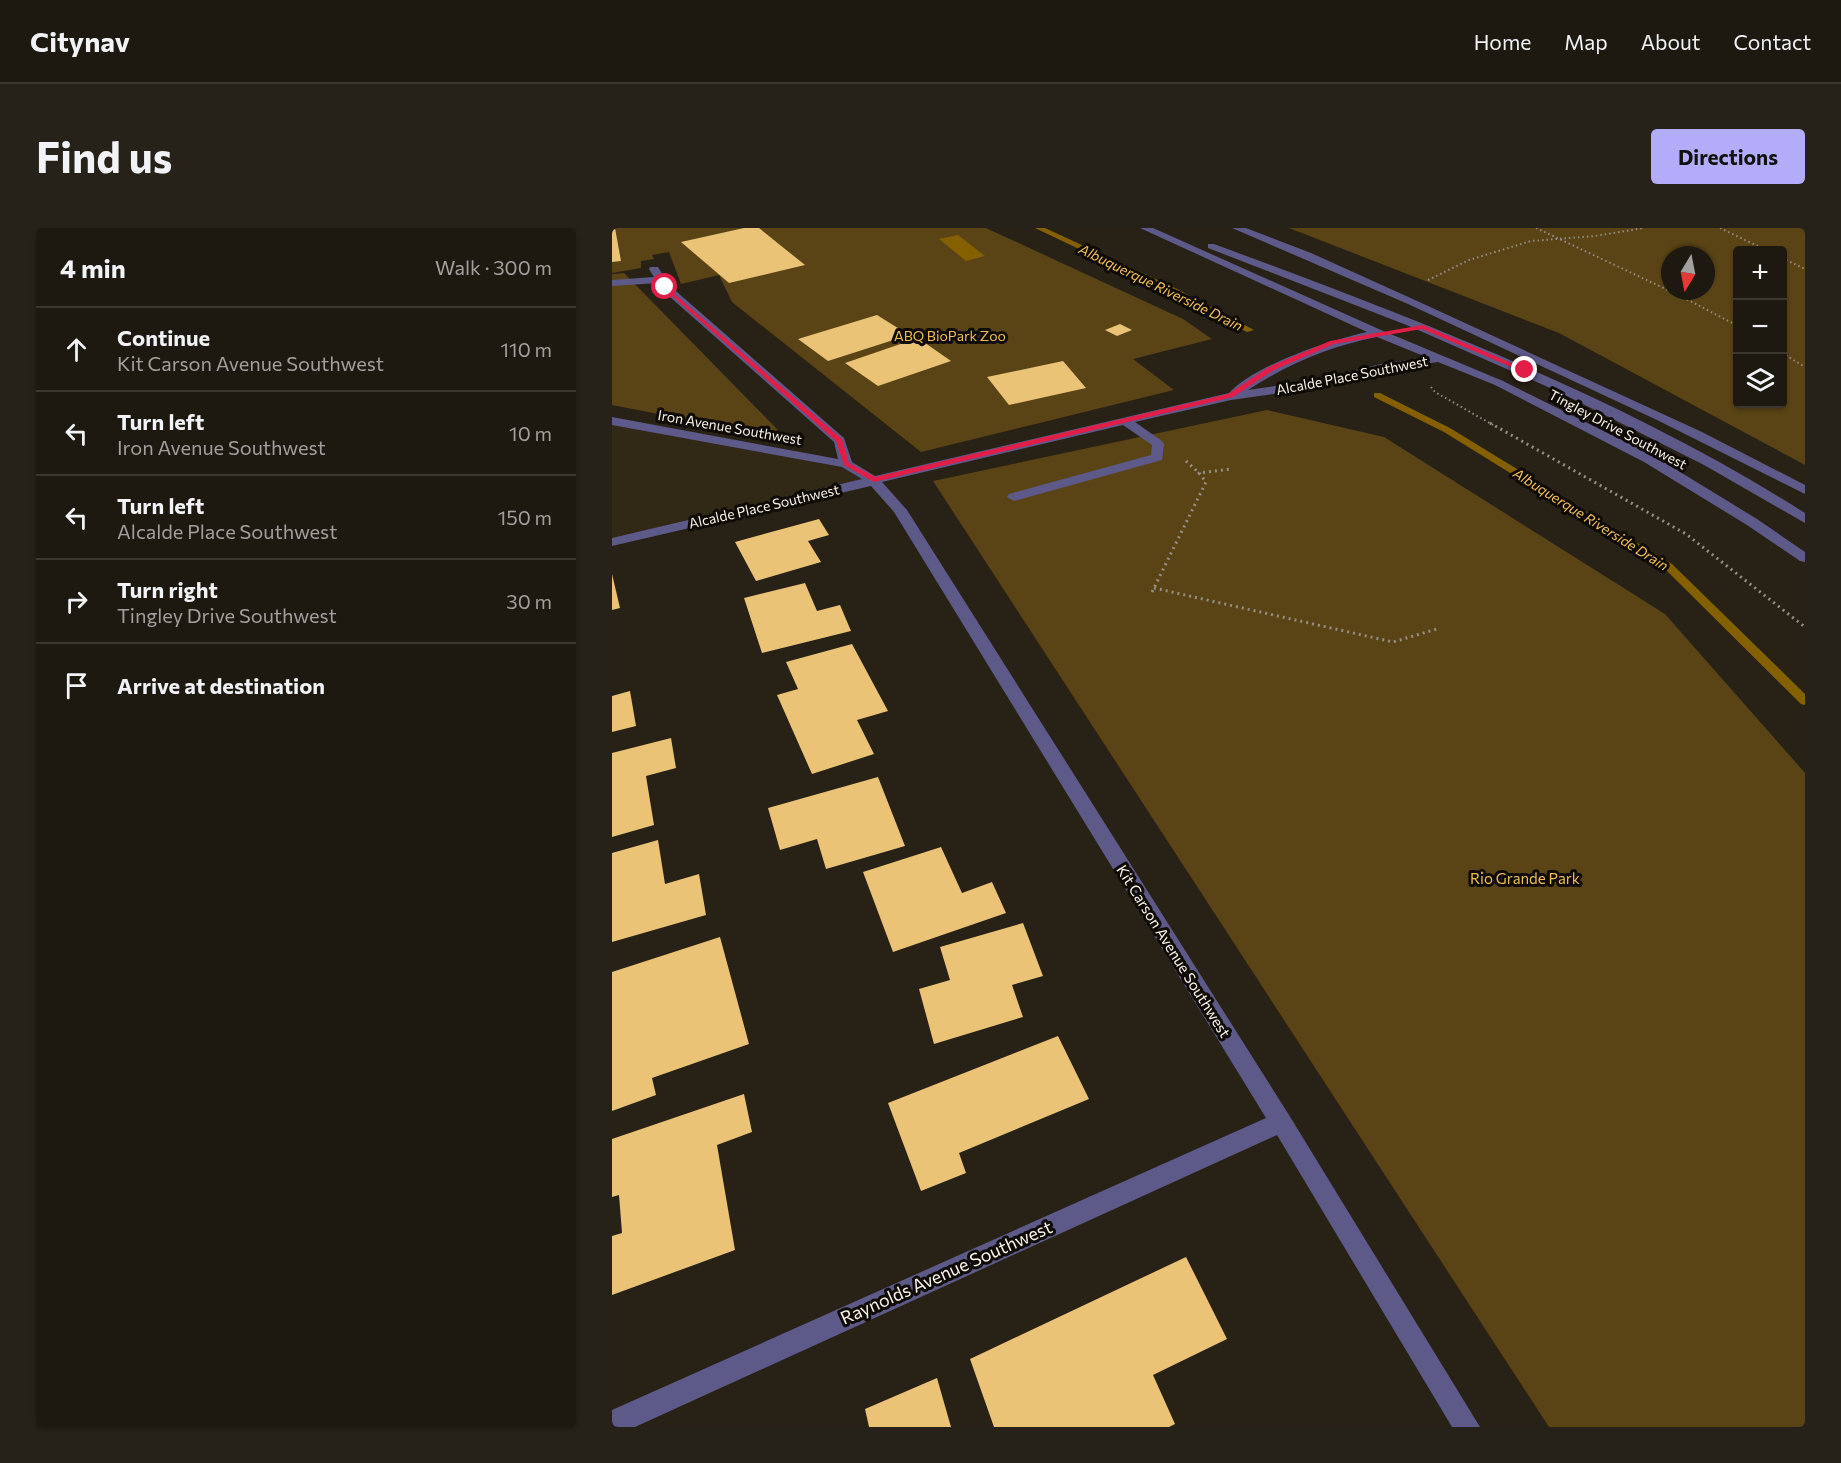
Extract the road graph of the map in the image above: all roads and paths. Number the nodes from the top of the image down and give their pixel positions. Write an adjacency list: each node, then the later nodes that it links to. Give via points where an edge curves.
1 (1144, 228): 17 (street, Tingley Drive Southwest)
2 (1162, 228): 16 (street, Tingley Drive Southwest)
3 (1237, 228): 28 (street, via 1498,342)
4 (1536, 228): 7 (path)
5 (1643, 228): 7 (path)
6 (1720, 228): 8 (path)
7 (1560, 239): 11 (path, via 1531,241 1469,260); 13 (path)
8 (1758, 246)
9 (1787, 260): 10 (path)
10 (1805, 269)
11 (1426, 281)
12 (612, 284): 25 (street, via 657,274 665,287 840,441)
13 (1661, 287)
14 (1687, 300): 15 (path)
15 (1733, 324)
16 (1423, 327): 17 (street, Alcalde Place Southwest); 30 (street, Tingley Drive Southwest, via 1525,370 1684,448)
17 (1378, 333): 19 (street, Tingley Drive Southwest); 22 (street, Alcalde Place Southwest, via 1332,342 1272,369)
18 (1784, 354): 21 (path)
19 (1437, 359): 20 (street, Alcalde Place Southwest); 32 (street, Tingley Drive Southwest, via 1499,383 1649,459)
20 (1393, 365): 22 (street, Alcalde Place Southwest, via 1309,385); 33 (path, via 1403,373 1422,377 1435,392 1686,534)
21 (1805, 367)
22 (1231, 396): 24 (street, Alcalde Place Southwest)
23 (612, 421): 25 (street, Iron Avenue Southwest)
24 (1125, 421): 27 (street, Alcalde Place Southwest); 29 (street, via 1158,444 1157,457)
25 (846, 464): 27 (street, Iron Avenue Southwest)
26 (1231, 469): 34 (path, via 1199,473 1206,482 1153,590 1393,642)
27 (874, 480): 31 (street, Alcalde Place Southwest); 35 (street, Kit Carson Avenue Southwest, via 900,510)
28 (1805, 490)
29 (1014, 497)
30 (1805, 519)
31 (612, 542)
32 (1805, 558)
33 (1805, 627)
34 (1440, 628)
35 (1281, 1122): 36 (street, Raynolds Avenue Southwest); 37 (street, Kit Carson Avenue Southwest)
36 (612, 1424)
37 (1467, 1427)

